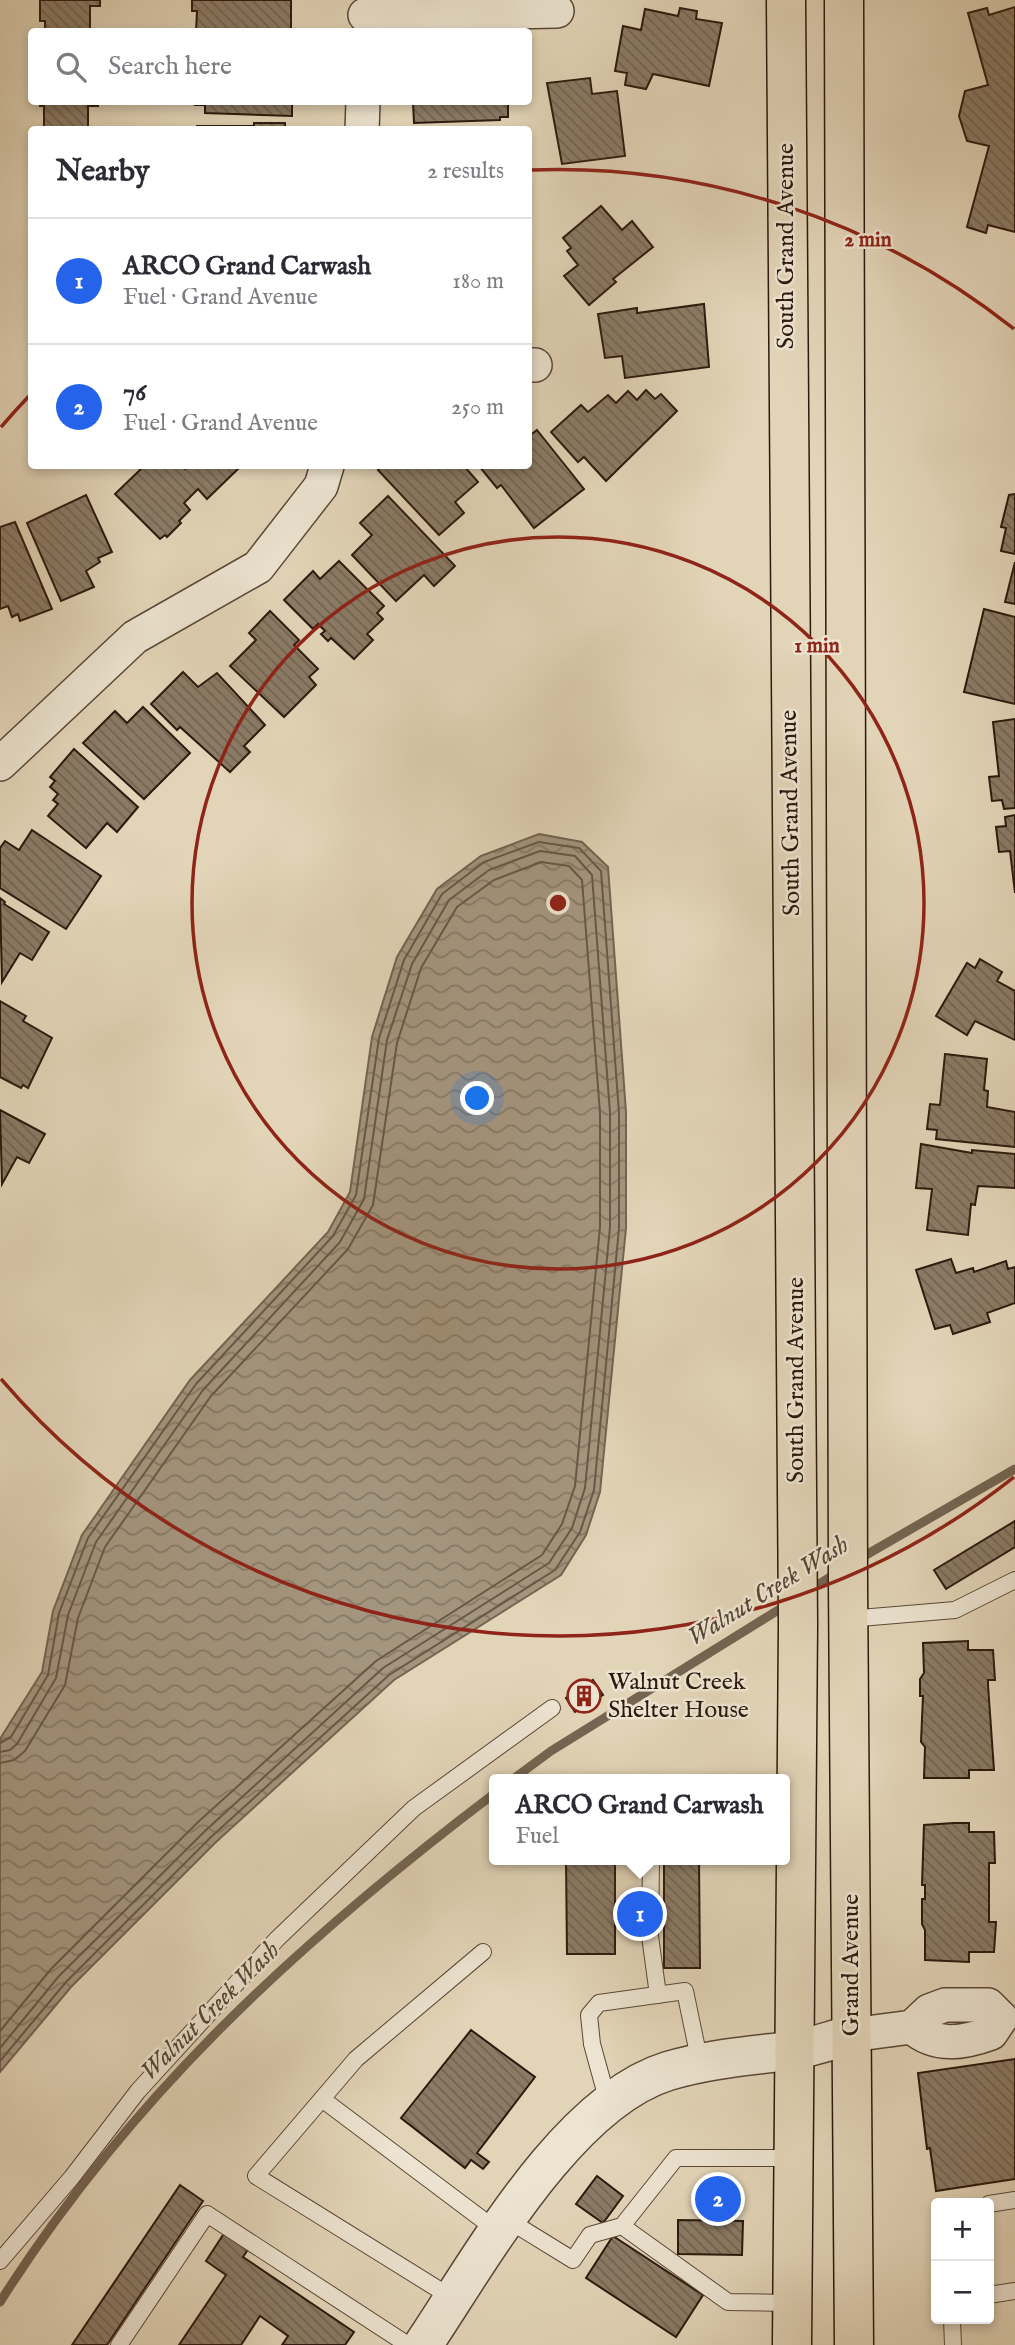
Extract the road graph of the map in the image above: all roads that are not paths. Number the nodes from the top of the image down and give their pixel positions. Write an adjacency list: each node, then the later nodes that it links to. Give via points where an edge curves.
1 (786, 0): 12 (main road, South Grand Avenue, via 798,1625)
2 (844, 0): 10 (main road, South Grand Avenue)
3 (557, 11): 4 (street)
4 (362, 15)
5 (363, 105): 6 (street)
6 (362, 126)
7 (326, 469): 8 (street, via 321,486 258,567 135,637)
8 (0, 764)
9 (1014, 1582): 10 (lane, via 955,1610)
10 (848, 1602): 17 (main road, Grand Avenue)
11 (552, 1708): 27 (lane, via 414,1808 277,1939 138,2091)
12 (790, 1781): 18 (main road)
13 (650, 1865): 15 (lane, via 650,1936)
14 (483, 1952): 20 (lane, via 356,2059)
15 (658, 1995): 19 (lane, via 685,1991); 21 (lane, via 599,2003 589,2015)
16 (1008, 2018): 17 (street, via 988,2006 945,2005 929,2011 912,2027)
17 (851, 2035): 18 (street); 37 (main road, Grand Avenue)
18 (792, 2050): 19 (street); 22 (main road)
19 (700, 2063): 21 (street, via 666,2071)
20 (322, 2099): 25 (lane); 30 (lane, via 256,2176)
21 (608, 2102): 25 (street, via 545,2166)
22 (792, 2158): 26 (lane, via 676,2158); 31 (main road)
23 (1015, 2200): 24 (lane)
24 (994, 2203)
25 (504, 2226): 26 (lane, via 573,2260 590,2235); 30 (street)
26 (622, 2226): 31 (lane, via 728,2302)
27 (0, 2261)
28 (1015, 2291): 29 (lane)
29 (994, 2294)
30 (454, 2299): 35 (street)
31 (792, 2303): 36 (main road)
32 (952, 2324): 38 (lane)
33 (119, 2345): 34 (lane, via 207,2214)
34 (408, 2345)
35 (423, 2345)
36 (792, 2345)
37 (854, 2345)
38 (953, 2345)

